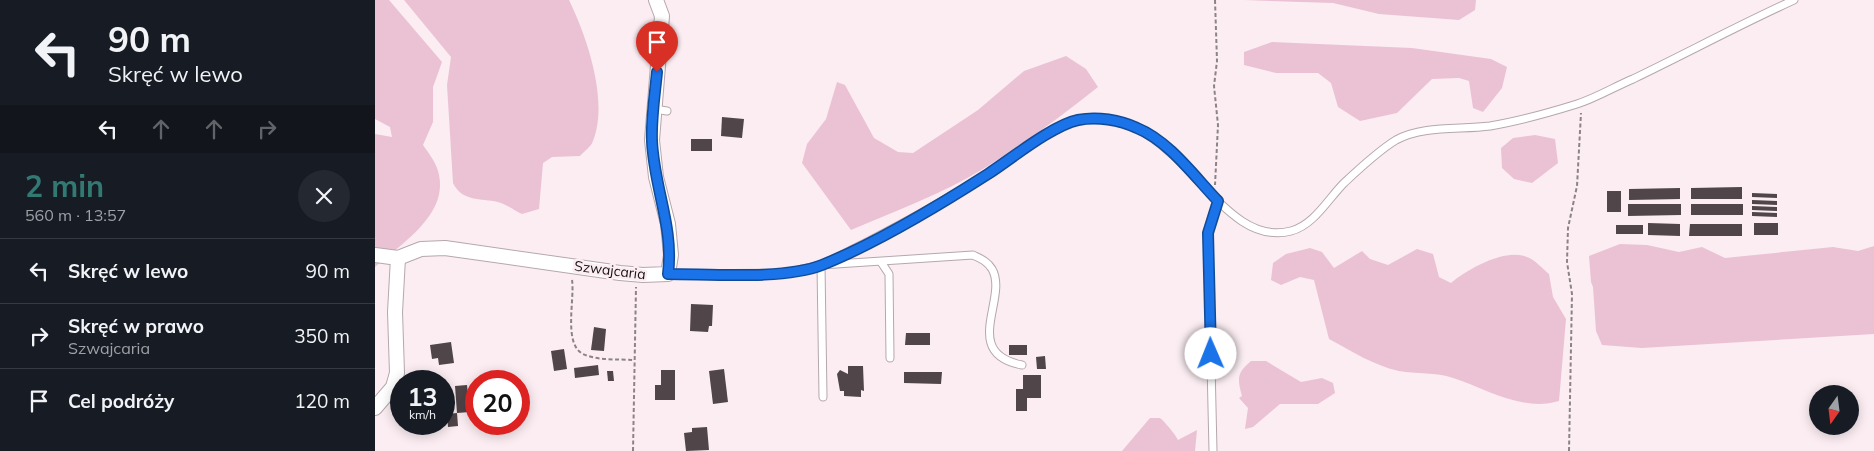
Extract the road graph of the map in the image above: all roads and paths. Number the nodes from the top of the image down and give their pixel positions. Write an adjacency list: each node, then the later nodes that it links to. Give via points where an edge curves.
1 (657, 0): 11 (street, via 662,16 660,110 652,140 656,177 668,224 671,255)
2 (1215, 0): 5 (path, via 1217,61 1214,86 1218,125 1215,184)
3 (1794, 0): 4 (lane)
4 (1581, 103): 5 (lane, via 1531,118 1488,126 1420,132 1398,139 1344,184 1311,220 1292,231 1269,233 1252,228); 20 (path, via 1577,186 1568,228 1567,262 1572,294)
5 (1218, 201): 10 (lane, via 1159,140 1116,121 1078,120 1058,127 905,224); 19 (lane, via 1208,233)
6 (375, 255): 7 (street, Szwajcaria)
7 (398, 258): 9 (street, Szwajcaria, via 421,249 445,248); 17 (street, via 395,312 397,373 393,387)
8 (881, 262): 10 (lane); 13 (lane, via 889,274); 15 (lane, via 973,256 985,261 996,280 989,327 991,340 1000,356 1009,363)
9 (571, 265): 12 (street, Szwajcaria); 14 (path, via 572,338 575,347 583,354)
10 (821, 265): 11 (lane, via 785,273); 16 (lane)
11 (668, 274): 12 (street, Szwajcaria)
12 (636, 275): 14 (path)
13 (890, 358)
14 (634, 360): 18 (path)
15 (1022, 365)
16 (823, 397)
17 (375, 408)
18 (633, 451)
19 (1213, 451)
20 (1569, 451)

